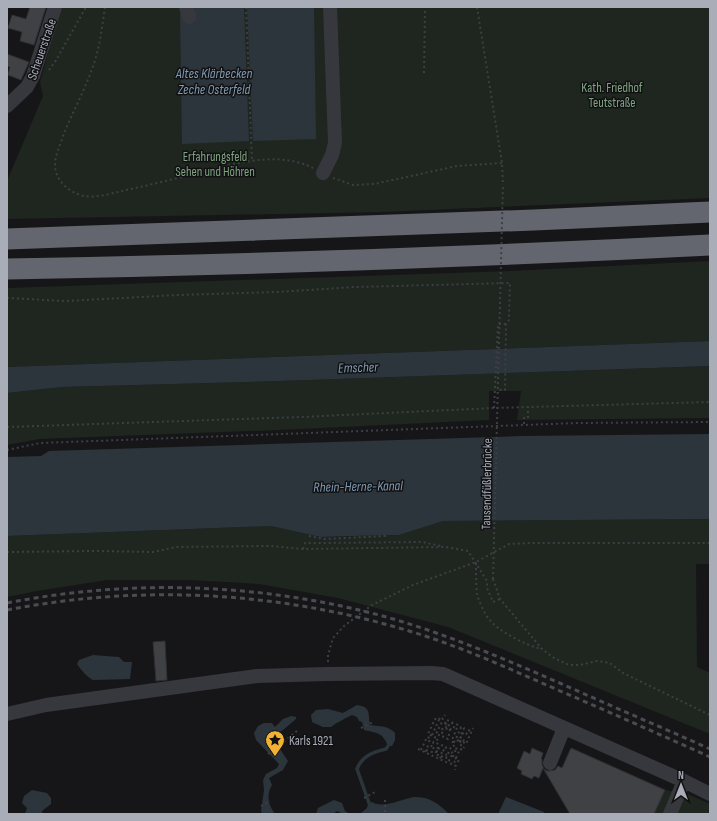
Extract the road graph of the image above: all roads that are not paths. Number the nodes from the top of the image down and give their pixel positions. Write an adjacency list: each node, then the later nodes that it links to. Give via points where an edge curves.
1 (54, 7): 3 (street, Scheuerstraße, via 33,76 27,87)
2 (330, 7): 4 (street, via 335,143)
3 (7, 106)
4 (323, 173)
5 (710, 212): 6 (highway)
6 (7, 239)
7 (710, 245): 8 (highway, via 541,254)
8 (7, 269)
9 (7, 714): 10 (street, via 46,705 257,676 431,673 443,674)
10 (564, 728): 11 (street); 12 (street)
11 (550, 763)
12 (684, 781): 13 (street); 14 (street)
13 (710, 794)
14 (670, 814)

